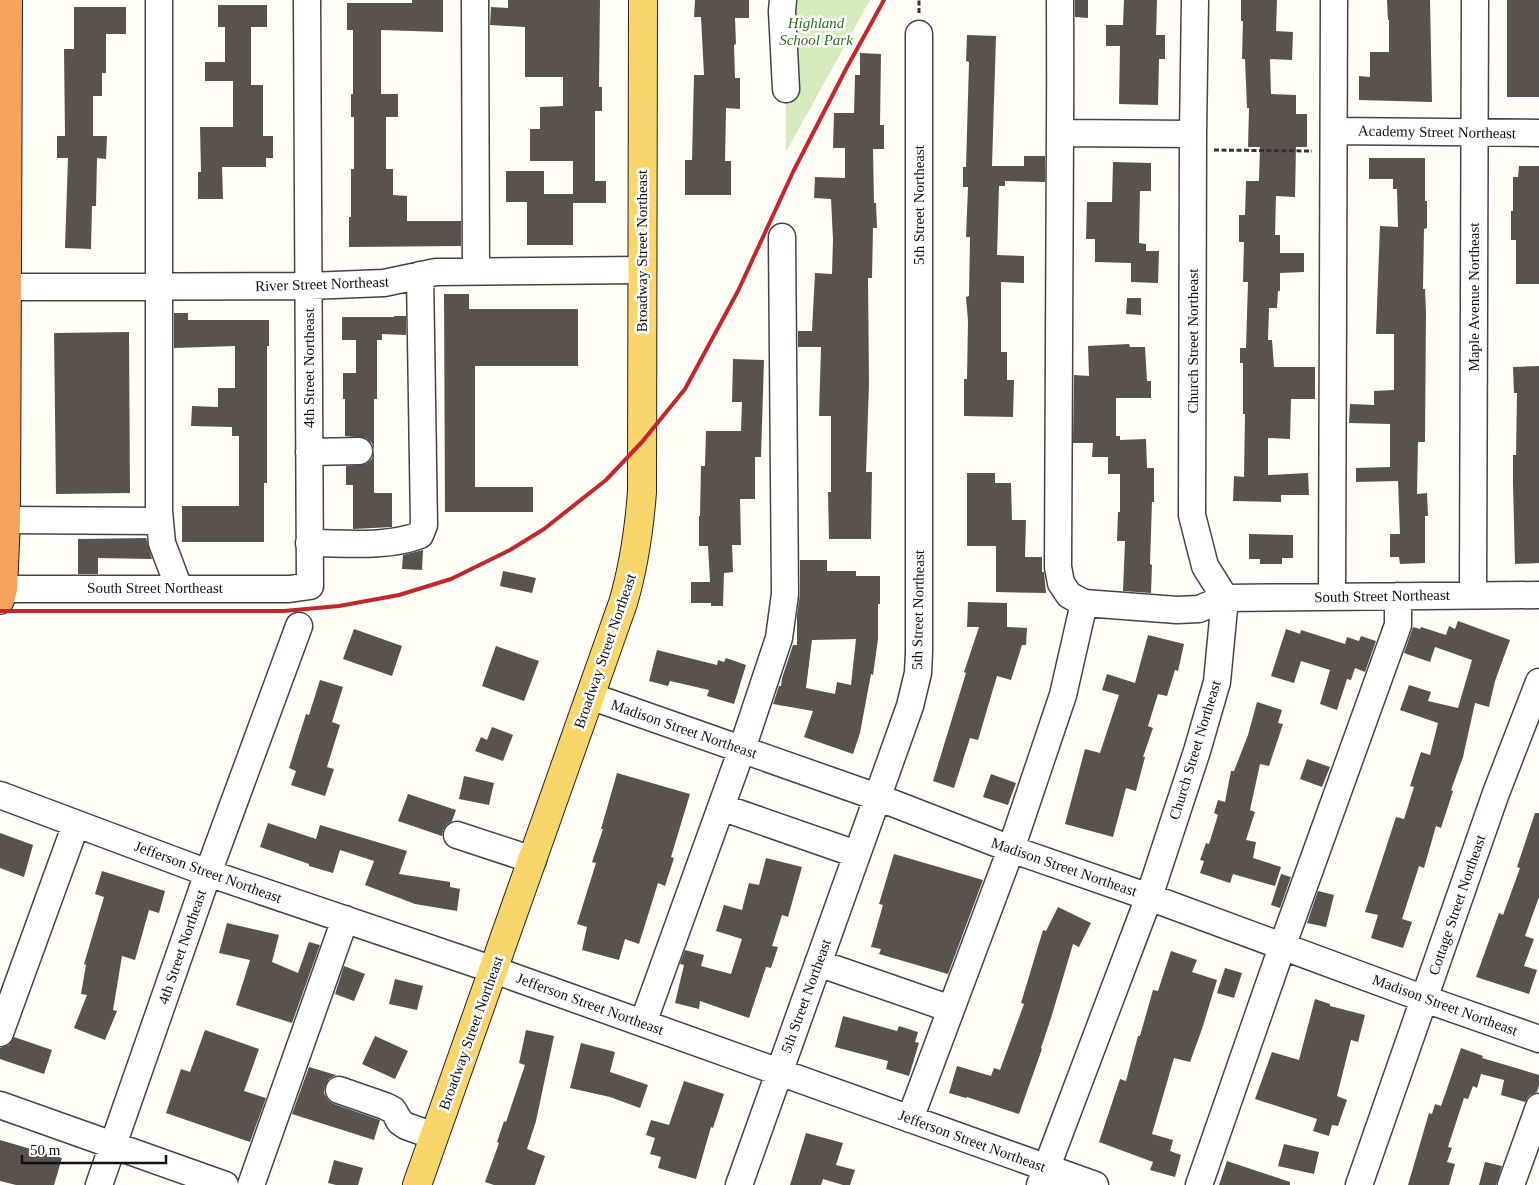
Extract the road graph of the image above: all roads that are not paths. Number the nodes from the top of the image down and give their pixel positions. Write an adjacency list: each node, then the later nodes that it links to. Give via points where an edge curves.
1 (8, 0): 23 (highway)
2 (158, 0): 24 (street)
3 (307, 0): 22 (street, 4th Street Northeast)
4 (475, 0): 20 (street)
5 (643, 0): 19 (main road, Broadway Street Northeast)
6 (784, 0): 12 (street)
7 (1060, 0): 14 (street)
8 (1195, 0): 17 (street, Church Street Northeast)
9 (1334, 0): 16 (street)
10 (1475, 0): 13 (street, Maple Avenue Northeast)
11 (919, 34): 44 (street, 5th Street Northeast, via 920,652 910,706)
12 (786, 89)
13 (1474, 132): 15 (street, Academy Street Northeast); 16 (street, Academy Street Northeast); 33 (street, Maple Avenue Northeast)
14 (1061, 133): 17 (street); 38 (street, via 1058,567 1061,583 1069,596)
15 (1539, 133)
16 (1334, 141): 36 (street)
17 (1193, 142): 37 (street, Church Street Northeast, via 1192,515 1205,566)
18 (782, 237): 42 (street, via 785,594 779,638)
19 (642, 270): 20 (street, River Street Northeast); 41 (main road, Broadway Street Northeast, via 642,492 639,536 624,603)
20 (476, 271): 21 (street, River Street Northeast, via 436,272)
21 (420, 276): 22 (street, River Street Northeast, via 384,283); 29 (street, via 424,525 420,535 379,542)
22 (309, 286): 24 (street, River Street Northeast); 26 (street, 4th Street Northeast)
23 (3, 287): 24 (street, River Street Northeast); 27 (highway)
24 (158, 287): 28 (street)
25 (359, 451): 26 (street)
26 (309, 452): 29 (street, 4th Street Northeast)
27 (6, 520): 28 (street); 32 (highway)
28 (159, 521): 31 (street, via 162,543)
29 (309, 543): 30 (street, 4th Street Northeast)
30 (310, 586): 31 (street, South Street Northeast, via 289,589)
31 (179, 588): 32 (street, South Street Northeast)
32 (1, 593)
33 (1473, 595): 34 (street, South Street Northeast); 35 (street, South Street Northeast)
34 (1539, 595)
35 (1398, 596): 36 (street, South Street Northeast); 54 (street, via 1398,625)
36 (1332, 597): 37 (street, South Street Northeast)
37 (1225, 598): 38 (street, via 1199,609 1177,610); 52 (street, Church Street Northeast, via 1217,682)
38 (1084, 603): 48 (street, via 1063,694)
39 (299, 626): 51 (street, 4th Street Northeast)
40 (1539, 682): 57 (street, Cottage Street Northeast, via 1496,793)
41 (590, 696): 42 (street, Madison Street Northeast); 50 (main road, Broadway Street Northeast)
42 (742, 749): 44 (street, Madison Street Northeast); 45 (street)
43 (0, 795): 46 (street, Jefferson Street Northeast)
44 (877, 797): 48 (street, Madison Street Northeast); 49 (street, 5th Street Northeast)
45 (722, 807): 49 (street); 59 (street)
46 (76, 824): 51 (street, Jefferson Street Northeast); 60 (street)
47 (458, 835): 50 (street)
48 (1011, 849): 52 (street, Madison Street Northeast); 58 (street)
49 (856, 854): 55 (street, 5th Street Northeast)
50 (532, 860): 56 (main road, Broadway Street Northeast)
51 (208, 873): 53 (street, Jefferson Street Northeast); 68 (street, 4th Street Northeast)
52 (1148, 897): 54 (street, Madison Street Northeast); 69 (street, Church Street Northeast)
53 (345, 919): 56 (street, Jefferson Street Northeast); 72 (street)
54 (1282, 946): 57 (street, Madison Street Northeast); 76 (street)
55 (818, 963): 58 (street); 62 (street, 5th Street Northeast)
56 (494, 970): 59 (street, Jefferson Street Northeast); 67 (main road, Broadway Street Northeast)
57 (1425, 999): 61 (street, Madison Street Northeast); 77 (street, Cottage Street Northeast)
58 (951, 1009): 66 (street)
59 (643, 1023): 62 (street, Jefferson Street Northeast)
60 (0, 1033)
61 (1539, 1038)
62 (779, 1072): 66 (street, Jefferson Street Northeast); 74 (street, 5th Street Northeast)
63 (339, 1090): 67 (street, via 385,1106 393,1110 406,1126)
64 (0, 1105): 68 (street)
65 (1539, 1107): 78 (street)
66 (910, 1119): 69 (street, Jefferson Street Northeast)
67 (434, 1136): 73 (main road, Broadway Street Northeast)
68 (114, 1146): 70 (street, 4th Street Northeast); 71 (street)
69 (1043, 1176): 75 (street, Jefferson Street Northeast)
70 (99, 1185)
71 (226, 1185)
72 (251, 1185)
73 (417, 1185)
74 (739, 1185)
75 (1095, 1185)
76 (1199, 1185)
77 (1359, 1185)
78 (1511, 1185)

